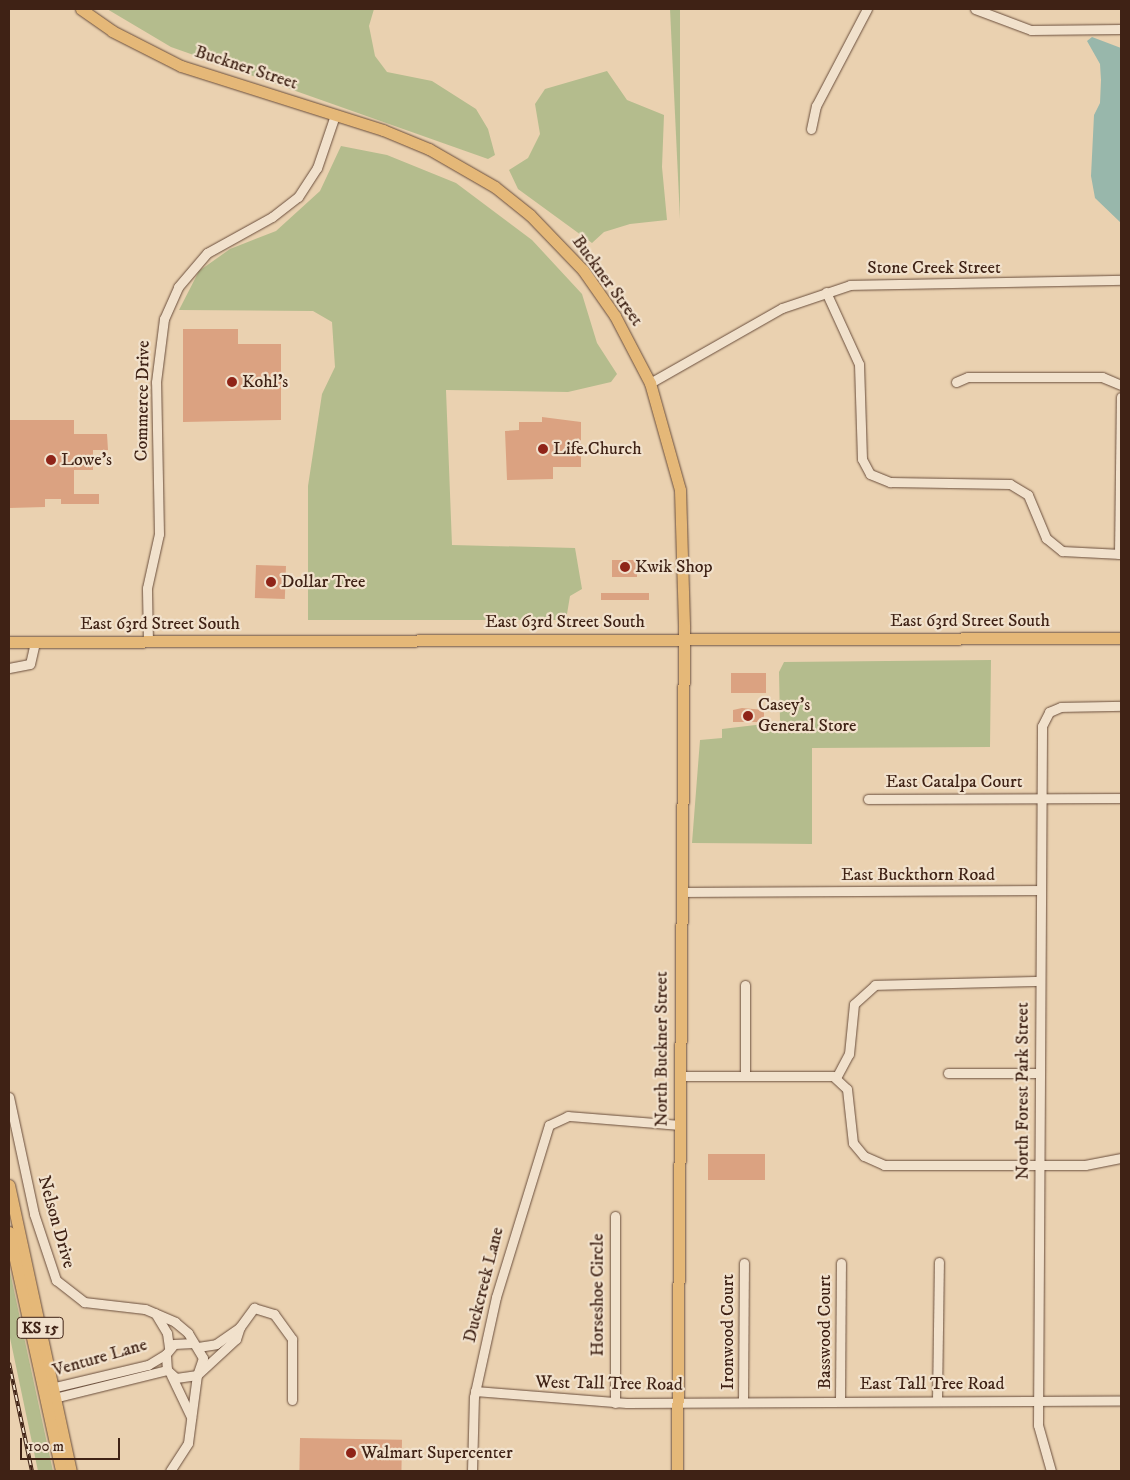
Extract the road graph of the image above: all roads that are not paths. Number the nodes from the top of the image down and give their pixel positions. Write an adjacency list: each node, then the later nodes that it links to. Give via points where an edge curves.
1 (81, 9): 5 (main road, Buckner Street, via 152,53 193,71)
2 (867, 9): 6 (street, via 816,106)
3 (975, 9): 4 (street, via 1030,30)
4 (1121, 29)
5 (335, 115): 10 (main road, Buckner Street, via 429,149 495,187 530,215 583,270 615,316); 18 (street, Commerce Drive, via 317,168 298,197 272,217 207,252 178,287 164,319 156,382 159,534 147,588)
6 (811, 129)
7 (1121, 280): 8 (street, Stone Creek Street, via 1018,285 877,282)
8 (826, 292): 10 (street, Stone Creek Street, via 782,308); 13 (street, via 859,364 862,459 872,476 890,482 1010,484 1028,495 1046,538 1062,551)
9 (956, 382): 11 (street, via 968,377 1102,377)
10 (650, 383): 14 (main road, Buckner Street, via 679,482)
11 (1121, 385)
12 (1121, 398): 13 (street)
13 (1120, 554)
14 (684, 633): 15 (main road, East 63rd Street South); 18 (main road, East 63rd Street South); 25 (main road, North Buckner Street)
15 (1121, 638)
16 (9, 642): 17 (main road, East 63rd Street South)
17 (35, 642): 18 (main road, East 63rd Street South); 19 (street, via 30,664)
18 (148, 642)
19 (9, 668)
20 (1121, 706): 21 (street, North Forest Park Street, via 1065,706 1049,712 1042,726)
21 (1041, 798): 22 (street, East Catalpa Court); 23 (street, East Catalpa Court); 24 (street, North Forest Park Street)
22 (1121, 798)
23 (868, 799)
24 (1040, 890): 25 (street, East Buckthorn Road); 26 (street, North Forest Park Street)
25 (681, 892): 31 (main road, North Buckner Street)
26 (1040, 981): 29 (street, North Forest Park Street); 32 (street, via 875,985 854,1004 849,1054)
27 (745, 985): 30 (street)
28 (948, 1073): 29 (street)
29 (1039, 1073): 36 (street, North Forest Park Street)
30 (745, 1075): 31 (street); 32 (street)
31 (680, 1076): 34 (main road, North Buckner Street)
32 (836, 1078): 36 (street, via 849,1096 853,1143 875,1163)
33 (9, 1097): 43 (street, Nelson Drive, via 34,1214 56,1280 84,1302)
34 (679, 1125): 49 (street, Duckcreek Lane, via 560,1118 547,1130 496,1298); 56 (main road, North Buckner Street)
35 (1121, 1158): 36 (street, via 1096,1164)
36 (1039, 1165): 52 (street, North Forest Park Street)
37 (9, 1185): 50 (main road, KS 15)
38 (614, 1216): 58 (street, Horseshoe Circle)
39 (9, 1232): 50 (main road, KS 15)
40 (939, 1262): 55 (street)
41 (744, 1263): 57 (street, Ironwood Court)
42 (841, 1263): 54 (street, Basswood Court)
43 (154, 1313): 45 (street, Nelson Drive, via 175,1322); 46 (street, via 168,1333)
44 (240, 1327): 45 (street, via 216,1344); 48 (street, via 236,1339); 51 (street, via 259,1308 274,1314 288,1328)
45 (195, 1345): 46 (street, via 180,1341); 48 (street, via 203,1358)
46 (167, 1351): 47 (street); 50 (street, Venture Lane, via 148,1365)
47 (169, 1372): 48 (street, via 181,1379); 50 (street, Venture Lane); 59 (street)
48 (197, 1375): 59 (street)
49 (475, 1391): 58 (street, West Tall Tree Road); 63 (street, Duckcreek Lane)
50 (49, 1394): 60 (main road, KS 15); 61 (main road, KS 15)
51 (292, 1400)
52 (1038, 1400): 53 (street, East Tall Tree Road); 55 (street, East Tall Tree Road); 65 (street, North Forest Park Street, via 1038,1425)
53 (1121, 1400)
54 (840, 1401): 55 (street, East Tall Tree Road); 57 (street, East Tall Tree Road)
55 (937, 1401)
56 (677, 1402): 57 (street, West Tall Tree Road); 58 (street, West Tall Tree Road); 64 (main road, North Buckner Street)
57 (743, 1402)
58 (615, 1403)
59 (191, 1417): 62 (street, via 184,1452)
60 (61, 1471)
61 (71, 1471)
62 (170, 1471)
63 (472, 1471)
64 (677, 1471)
65 (1051, 1471)

